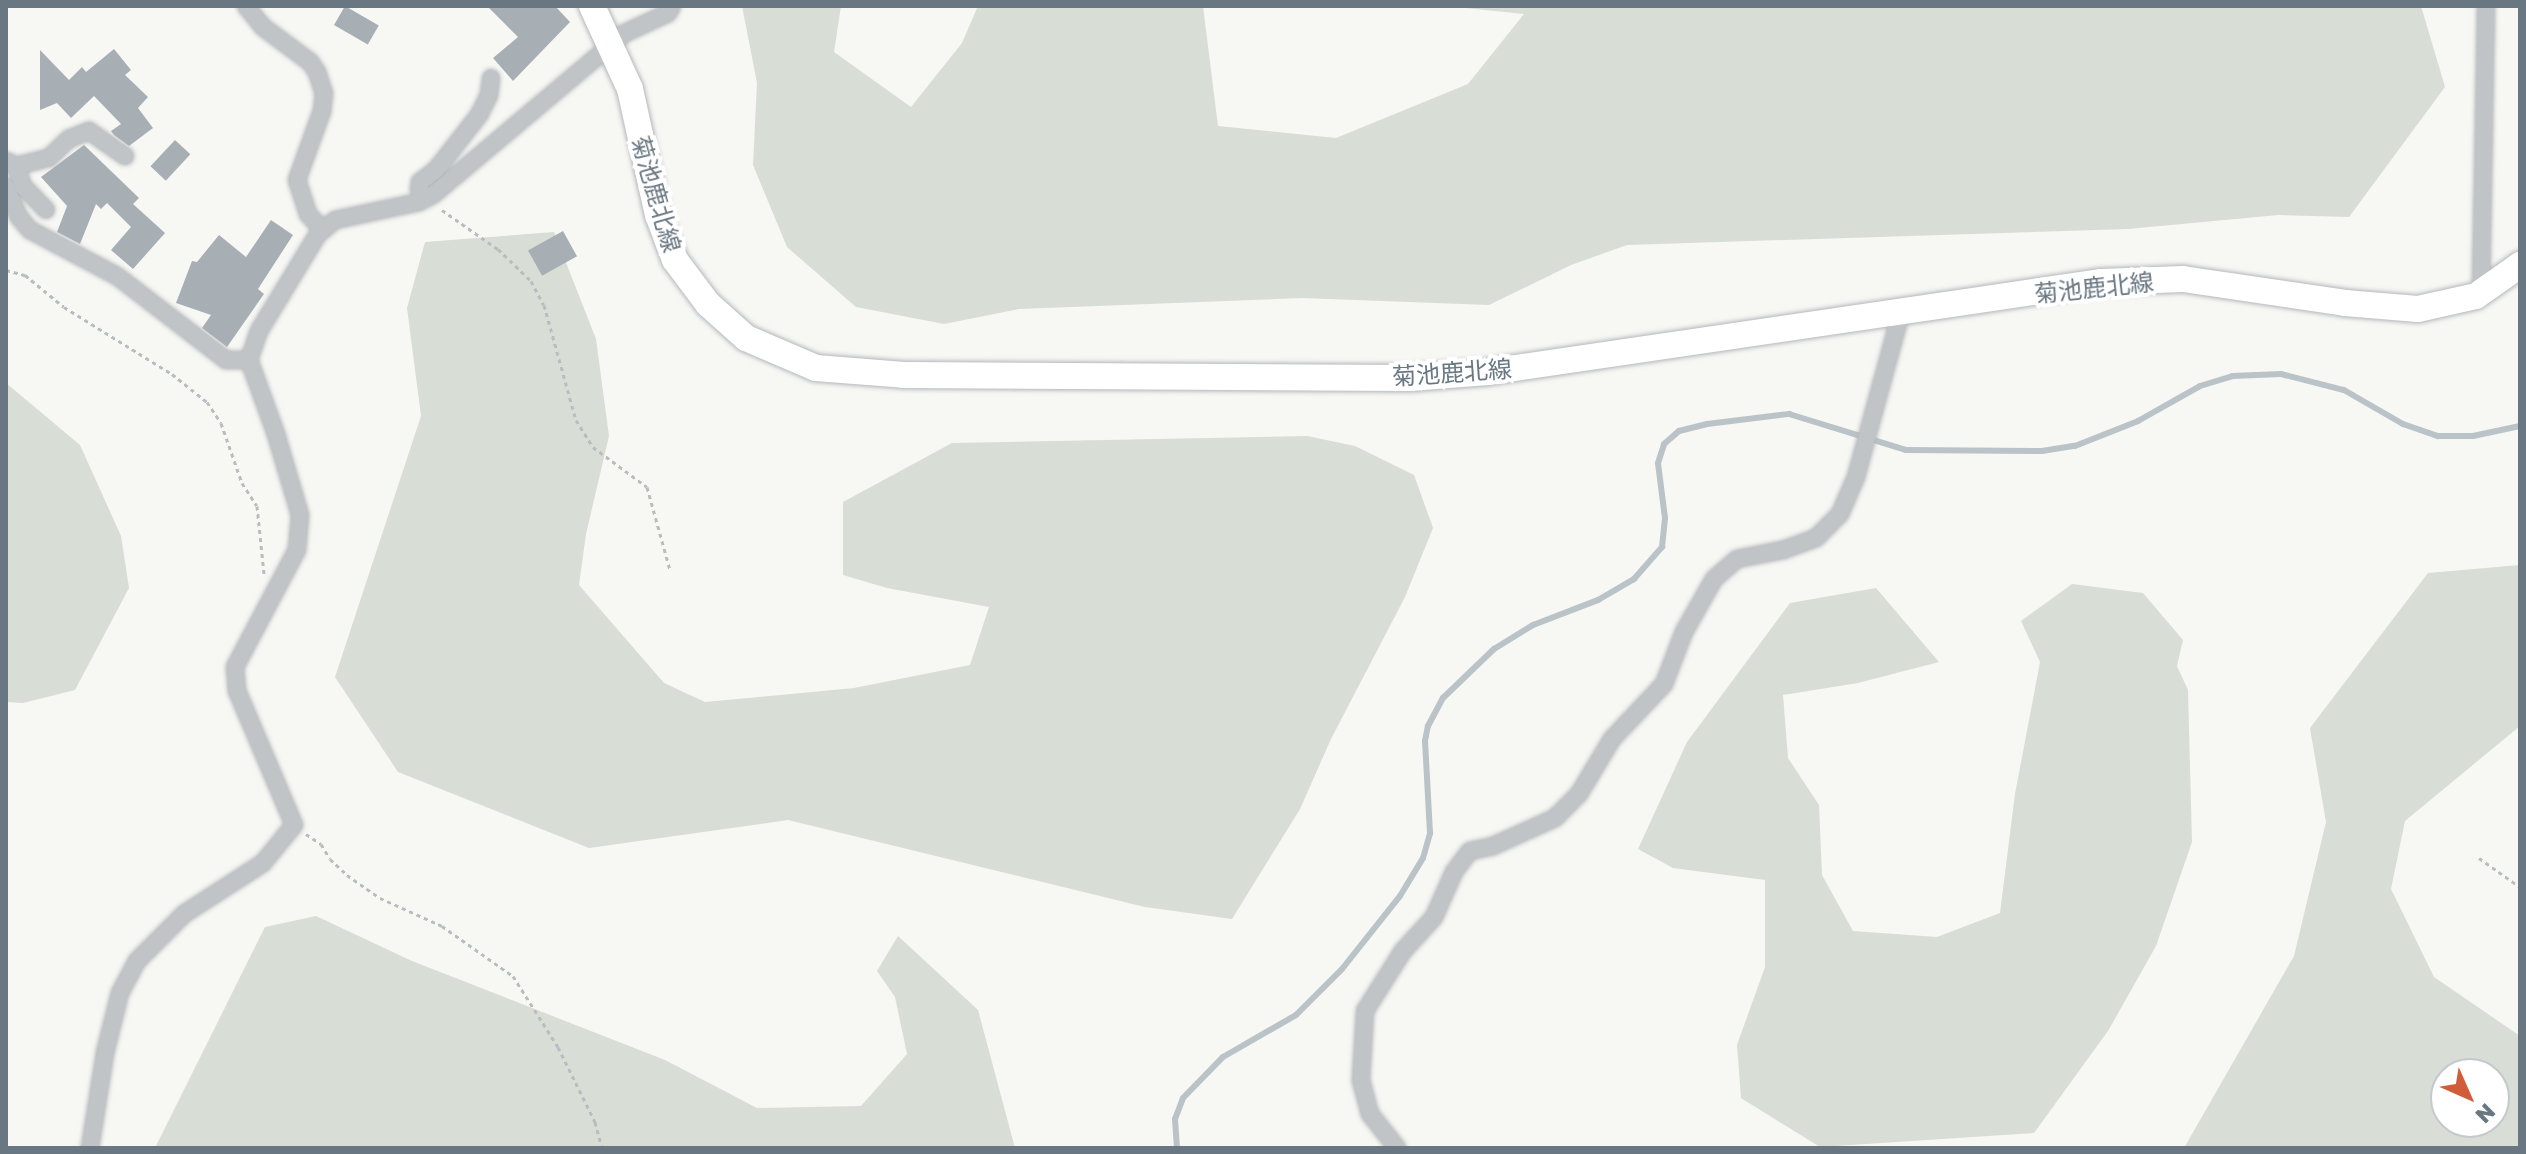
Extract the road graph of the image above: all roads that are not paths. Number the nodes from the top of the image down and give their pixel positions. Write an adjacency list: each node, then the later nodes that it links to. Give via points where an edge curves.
1 (246, 6): 12 (street, via 317,72 324,93 322,111 297,180 308,214)
2 (592, 6): 5 (main road, 菊池鹿北線)
3 (672, 6): 5 (street)
4 (2486, 6): 14 (street)
5 (612, 45): 10 (street); 15 (main road, 菊池鹿北線, via 630,89 658,215 675,260 708,304 746,338 816,368 904,375 1410,378 1488,372)
6 (491, 78): 10 (street, via 479,115 436,170 420,182)
7 (125, 156): 8 (street, via 89,131 69,139 49,158)
8 (11, 164): 11 (street)
9 (6, 187): 16 (street, via 30,230 117,276 226,360)
10 (427, 198): 12 (street, via 335,220)
11 (46, 210)
12 (323, 230): 16 (street, via 259,331)
13 (2520, 265): 14 (main road, 菊池鹿北線)
14 (2481, 292): 15 (main road, 菊池鹿北線, via 2418,309 2183,279 2101,282)
15 (1901, 312): 18 (street, via 1856,477 1840,514 1816,538 1737,559 1714,579 1684,632 1664,684 1612,739 1579,794 1555,818 1470,851 1434,917 1403,951 1365,1011 1361,1080 1370,1114)
16 (249, 360): 17 (street, via 300,515 297,550 235,667 237,691 294,825 263,863 184,914 137,961 120,993)
17 (90, 1148)
18 (1397, 1148)

